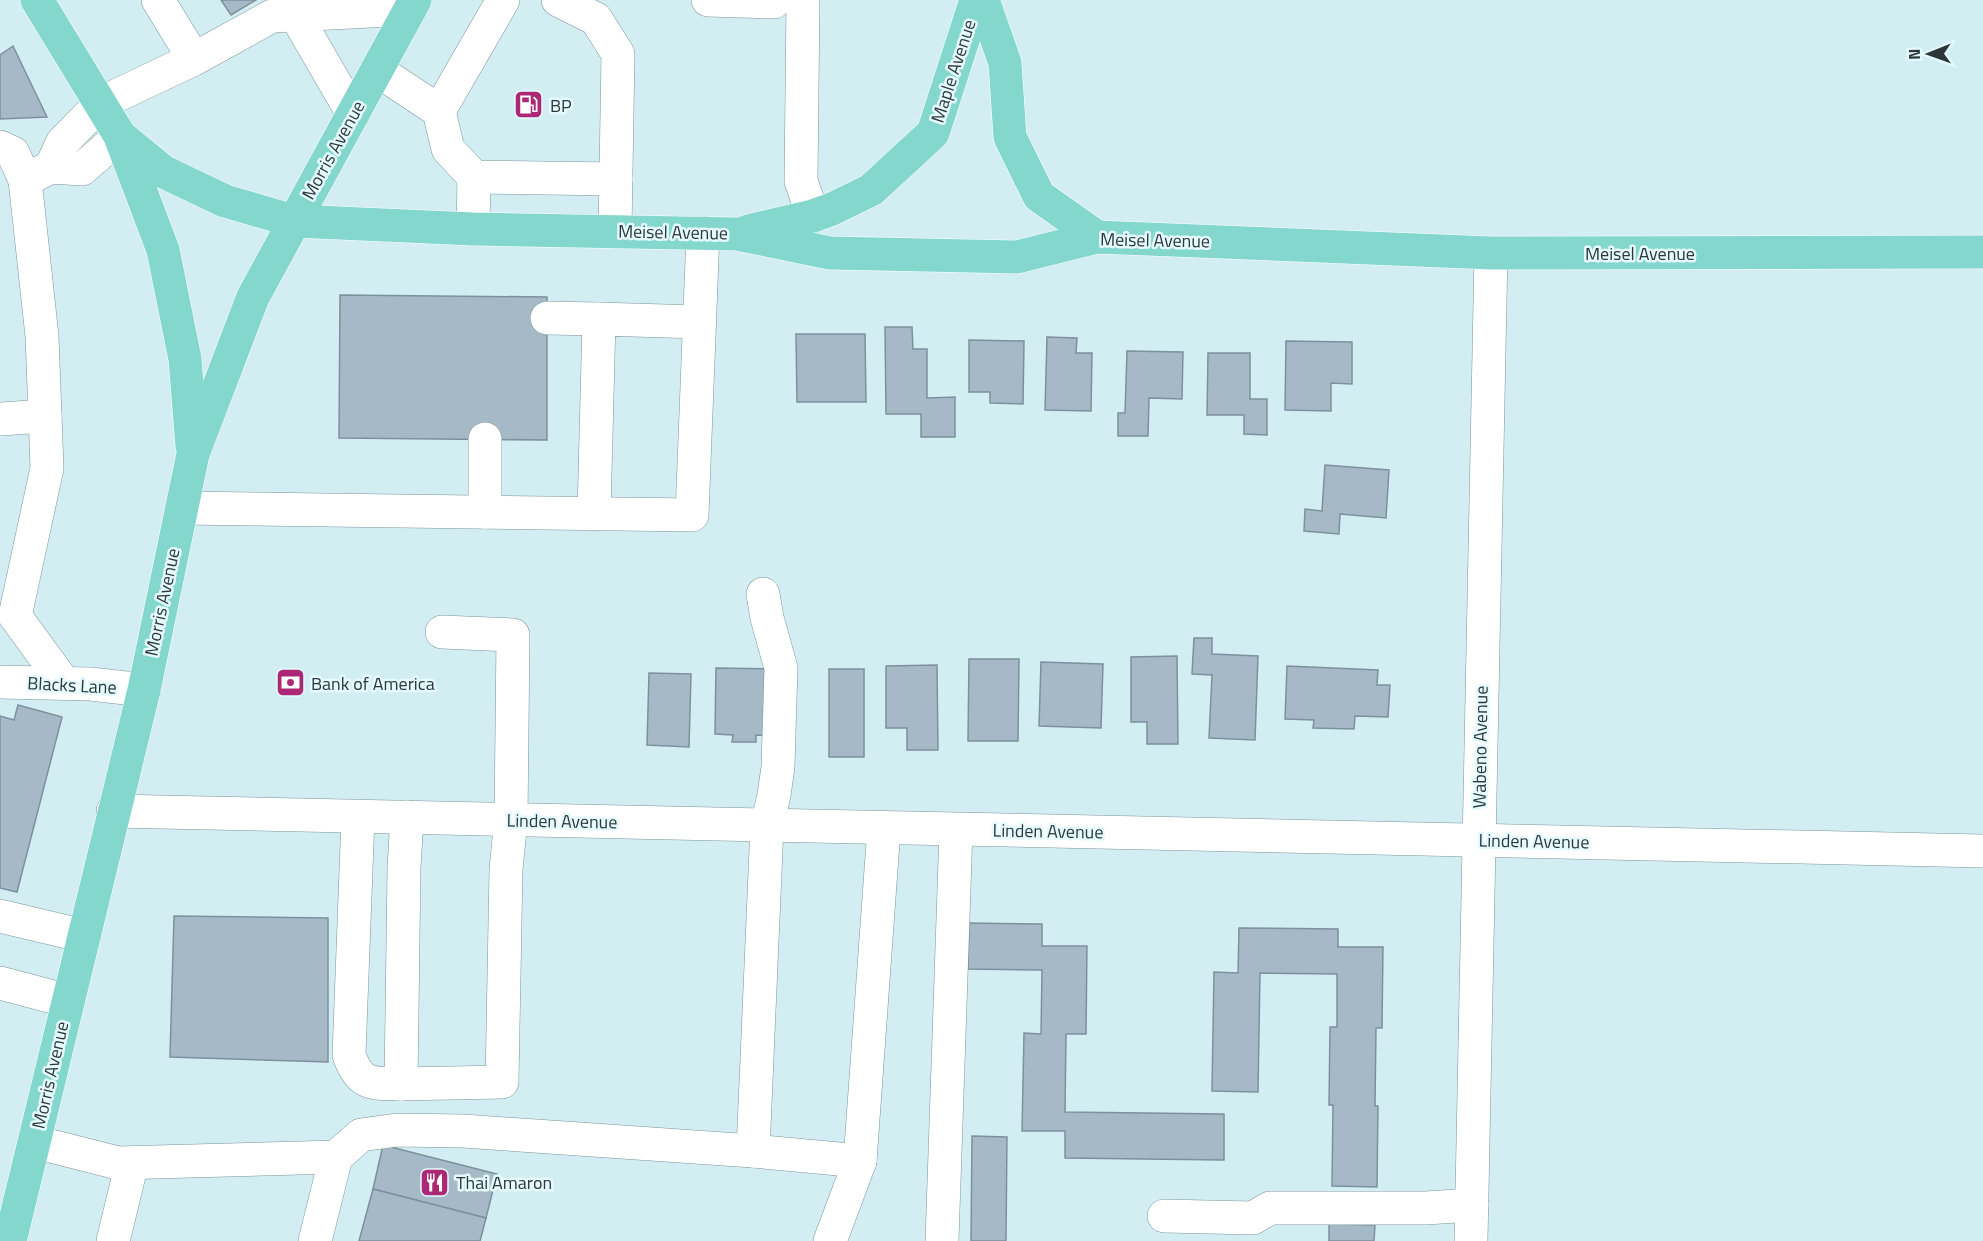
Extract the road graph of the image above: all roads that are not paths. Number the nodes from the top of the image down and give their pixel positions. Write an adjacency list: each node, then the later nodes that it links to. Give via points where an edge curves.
1 (37, 0): 14 (main road)
2 (158, 0): 12 (street)
3 (504, 0): 15 (street)
4 (558, 0): 21 (street, via 597,19 618,54)
5 (708, 0): 6 (street)
6 (776, 0)
7 (803, 0): 22 (street, via 801,181)
8 (976, 0): 22 (main road, Maple Avenue, via 933,133 871,190)
9 (983, 0): 28 (main road, via 1005,63 1010,137 1039,196)
10 (412, 4): 11 (street); 13 (main road, Morris Avenue)
11 (277, 10): 12 (street); 16 (street)
12 (194, 59): 14 (street)
13 (377, 70): 15 (street); 16 (main road, Morris Avenue)
14 (101, 103): 17 (main road); 19 (street)
15 (439, 111): 20 (street, via 448,149)
16 (353, 114): 23 (main road, Morris Avenue)
17 (120, 136): 19 (street, via 82,169); 23 (main road, Meisel Avenue, via 164,172 225,201); 37 (main road, via 163,250 185,359)
18 (0, 147): 19 (street)
19 (38, 173): 34 (street)
20 (474, 177): 21 (street); 24 (street)
21 (616, 179): 25 (street)
22 (813, 216): 27 (main road, Maple Avenue)
23 (294, 221): 24 (main road, Meisel Avenue); 37 (main road, Morris Avenue, via 253,297)
24 (473, 229): 25 (main road, Meisel Avenue)
25 (615, 231): 26 (main road, Meisel Avenue)
26 (703, 233): 27 (main road, Meisel Avenue); 33 (street)
27 (737, 234): 28 (main road, Meisel Avenue, via 830,253 1017,257)
28 (1097, 237): 30 (main road, Meisel Avenue)
29 (1983, 252): 30 (main road, Meisel Avenue)
30 (1491, 253): 54 (street, Wabeno Avenue)
31 (548, 318): 32 (street)
32 (599, 319): 33 (street); 40 (street)
33 (699, 322): 40 (street, via 692,515)
34 (45, 416): 35 (street); 42 (street, via 47,468)
35 (0, 419)
36 (485, 439): 39 (street)
37 (193, 454): 38 (main road, Morris Avenue)
38 (182, 508): 39 (street); 46 (main road, Morris Avenue)
39 (485, 512): 40 (street)
40 (594, 513)
41 (763, 594): 51 (street, via 781,668 778,767)
42 (8, 619): 45 (street)
43 (442, 632): 50 (street, via 513,634)
44 (0, 682): 45 (street, Blacks Lane)
45 (64, 683): 46 (street, Blacks Lane)
46 (144, 690): 47 (main road, Morris Avenue)
47 (113, 811): 48 (street, Linden Avenue); 57 (main road, Morris Avenue)
48 (358, 816): 49 (street, Linden Avenue); 60 (street, via 349,1054 360,1078)
49 (407, 818): 50 (street, Linden Avenue); 60 (street)
50 (511, 820): 51 (street, Linden Avenue); 60 (street, via 506,869 502,1083)
51 (767, 826): 52 (street, Linden Avenue); 62 (street)
52 (884, 828): 53 (street, Linden Avenue); 64 (street)
53 (956, 830): 54 (street, Linden Avenue); 72 (street)
54 (1478, 839): 55 (street, Linden Avenue); 66 (street, Wabeno Avenue)
55 (1983, 851)
56 (0, 916): 57 (street)
57 (84, 936): 59 (main road, Morris Avenue)
58 (0, 983): 59 (street)
59 (68, 1001): 61 (main road, Morris Avenue)
60 (401, 1084)
61 (35, 1142): 65 (street); 68 (main road, Morris Avenue)
62 (753, 1151): 63 (street, via 397,1130 361,1135); 64 (street)
63 (336, 1157): 65 (street); 70 (street)
64 (860, 1161): 71 (street)
65 (132, 1163): 69 (street)
66 (1472, 1205): 67 (street, via 1270,1208 1252,1218); 73 (street, Wabeno Avenue)
67 (1164, 1216)
68 (10, 1241)
69 (113, 1241)
70 (315, 1241)
71 (830, 1241)
72 (942, 1241)
73 (1471, 1241)

